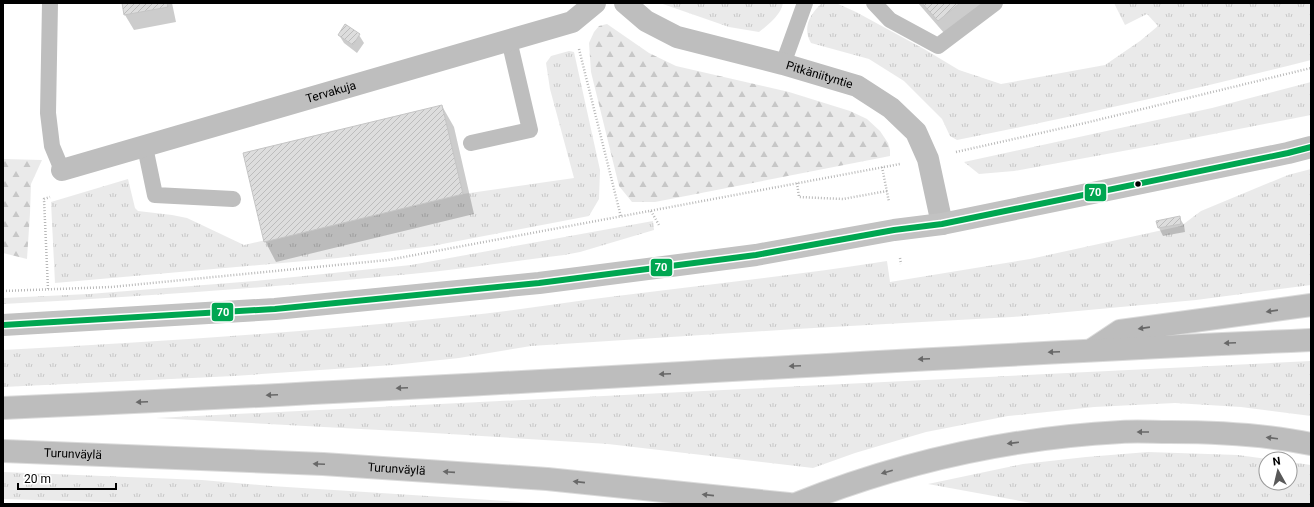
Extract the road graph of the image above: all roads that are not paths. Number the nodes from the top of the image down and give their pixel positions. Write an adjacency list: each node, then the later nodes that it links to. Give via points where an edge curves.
1 (50, 3): 12 (lane, via 48,113 52,146)
2 (595, 3): 7 (street, Tervakuja, via 572,22)
3 (625, 3): 8 (street, Pitkäniityntie, via 646,21 677,37)
4 (805, 3): 8 (lane)
5 (874, 3): 6 (lane, via 890,20 938,46)
6 (995, 3)
7 (510, 40): 9 (lane, via 530,130); 10 (street, Tervakuja)
8 (783, 64): 14 (street, Pitkäniityntie, via 858,86 891,108 916,132 928,159)
9 (471, 143)
10 (145, 147): 12 (street, Tervakuja); 13 (lane, via 156,195)
11 (1311, 147): 14 (main road)
12 (62, 170)
13 (233, 199)
14 (942, 224): 16 (main road, via 756,255 539,283 275,309)
15 (1311, 305): 18 (highway, one-way to 18, via 1120,331)
16 (3, 325)
17 (1311, 340): 18 (highway, one-way to 18)
18 (1093, 350): 19 (highway, one-way to 19)
19 (3, 408)
20 (1311, 444): 23 (highway, one-way to 23, via 1238,434 1192,432 1122,432 1061,436 1004,444 885,472)
21 (3, 451): 22 (highway, Turunväylä, one-way to 21, via 547,479 339,465)
22 (789, 504)
23 (796, 504)

